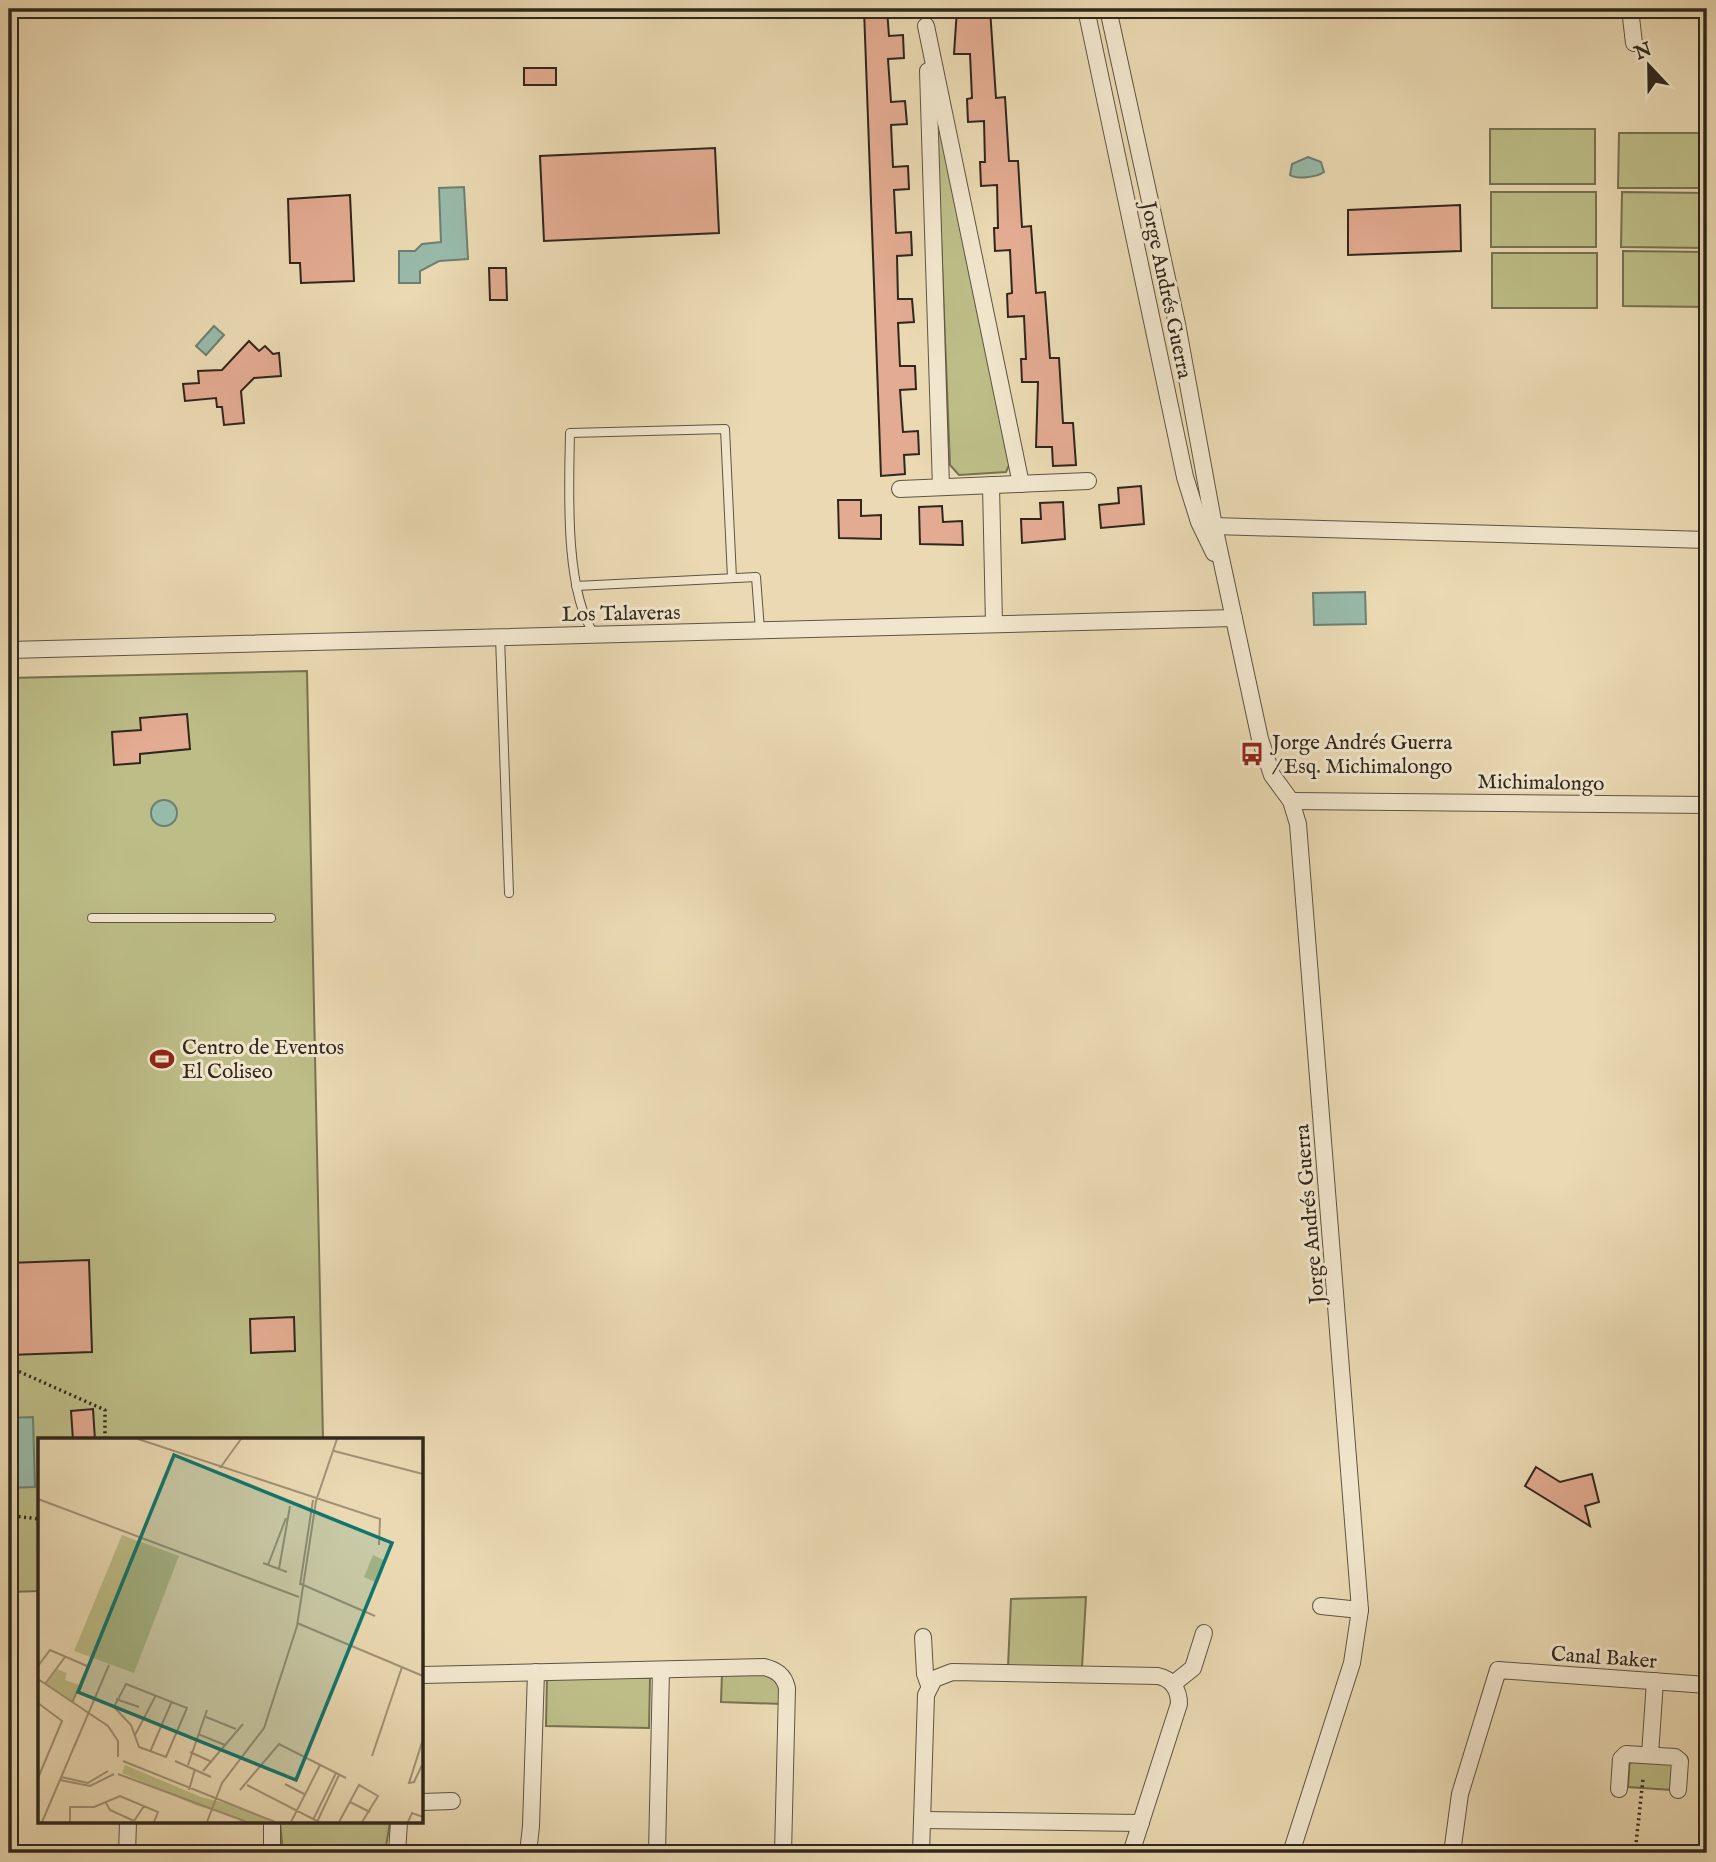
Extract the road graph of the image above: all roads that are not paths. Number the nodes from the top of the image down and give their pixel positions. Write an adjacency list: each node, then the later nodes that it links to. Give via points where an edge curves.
1 (1086, 9): 12 (street, Jorge Andrés Guerra, via 1185,477 1199,522)
2 (1108, 9): 10 (street, Jorge Andrés Guerra, via 1177,324)
3 (1630, 9): 4 (street)
4 (1634, 43)
5 (1088, 481): 6 (street)
6 (1021, 484): 7 (street); 8 (street, via 926,26)
7 (991, 485): 8 (street); 16 (street)
8 (941, 487): 9 (street)
9 (900, 489)
10 (1214, 526): 11 (street); 12 (street, Jorge Andrés Guerra)
11 (1707, 540)
12 (1225, 574): 15 (street, Jorge Andrés Guerra)
13 (732, 578): 14 (lane); 14 (lane, via 725,429 570,433); 17 (lane, via 756,577)
14 (576, 586): 18 (lane, via 581,611)
15 (1234, 618): 16 (street, Los Talaveras); 21 (street, Jorge Andrés Guerra, via 1266,759)
16 (994, 624): 17 (street, Los Talaveras)
17 (760, 630): 18 (street, Los Talaveras)
18 (596, 635): 19 (street, Los Talaveras)
19 (500, 637): 20 (street, Los Talaveras); 23 (lane)
20 (9, 650)
21 (1291, 801): 22 (street, Michimalongo); 27 (street, Jorge Andrés Guerra, via 1298,824)
22 (1707, 805)
23 (509, 893)
24 (92, 918): 25 (lane)
25 (271, 918)
26 (1321, 1606): 27 (street)
27 (1360, 1610): 55 (street, Jorge Andrés Guerra, via 1352,1663)
28 (1203, 1633): 34 (street, via 1193,1668)
29 (923, 1637): 35 (street)
30 (661, 1670): 31 (street); 51 (street); 52 (street, via 764,1667 783,1678 787,1688)
31 (536, 1672): 32 (street); 50 (street)
32 (424, 1675)
33 (1655, 1681): 36 (street, Canal Baker); 37 (street); 56 (street, Canal Baker, via 1498,1670 1460,1794)
34 (1172, 1684): 35 (street, via 1158,1676 952,1672); 43 (street, via 1179,1704)
35 (929, 1685): 42 (street)
36 (1707, 1685)
37 (1650, 1755): 38 (street, via 1626,1754 1621,1759); 39 (street, via 1680,1761)
38 (1619, 1789)
39 (1678, 1790)
40 (452, 1801): 41 (street)
41 (424, 1802)
42 (922, 1820): 43 (street); 53 (street)
43 (1141, 1823): 54 (street)
44 (128, 1824): 47 (street)
45 (272, 1824): 48 (street)
46 (399, 1824): 49 (street)
47 (127, 1853)
48 (272, 1853)
49 (397, 1853)
50 (528, 1853)
51 (657, 1853)
52 (783, 1853)
53 (921, 1853)
54 (1131, 1853)
55 (1291, 1853)
56 (1452, 1853): 57 (street)
57 (1465, 1853)

